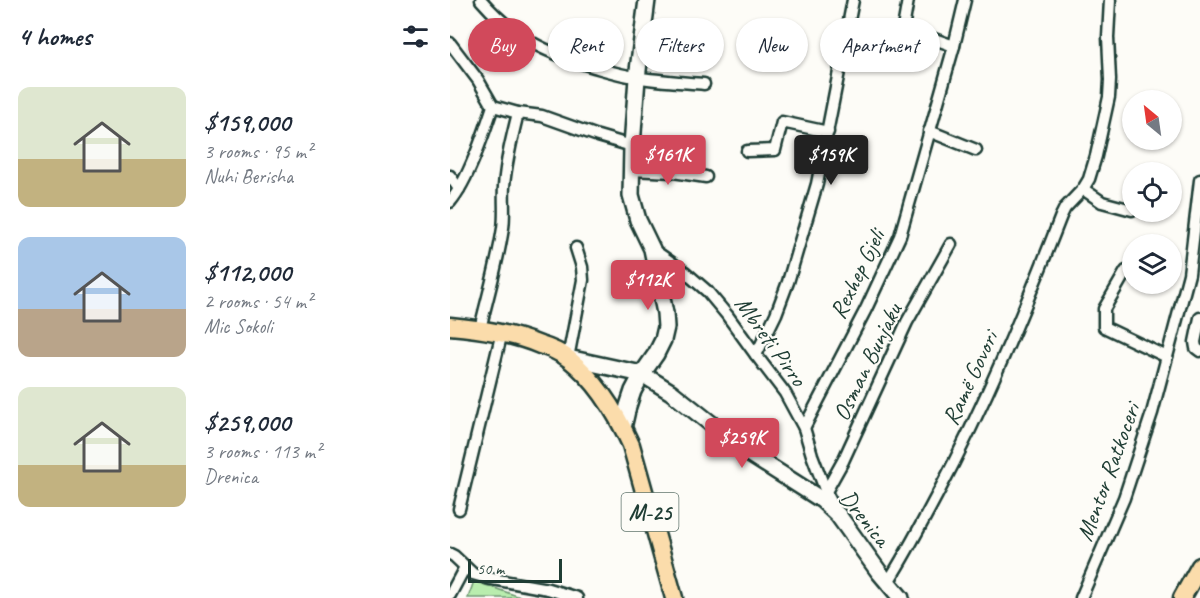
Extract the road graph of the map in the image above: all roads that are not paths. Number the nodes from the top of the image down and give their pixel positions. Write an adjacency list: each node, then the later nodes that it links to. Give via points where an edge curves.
1 (480, 0): 8 (street)
2 (497, 0): 8 (street)
3 (647, 0): 11 (street)
4 (853, 0): 16 (street)
5 (908, 0): 10 (street, via 903,28)
6 (965, 0): 10 (street, Rexhep Gjeli)
7 (1110, 0): 25 (street, Ramë Govori, via 1109,97 1096,156)
8 (491, 12): 11 (street, via 516,34 557,55)
9 (450, 43): 13 (street)
10 (954, 46): 15 (street, Rexhep Gjeli)
11 (637, 78): 12 (street); 17 (street)
12 (704, 84)
13 (493, 106): 14 (street); 24 (street)
14 (518, 113): 17 (street, via 542,116); 34 (street, via 506,171 504,225)
15 (929, 131): 18 (street); 42 (street, Rexhep Gjeli, via 900,236)
16 (828, 132): 19 (street, via 782,122 776,150); 37 (street, via 794,262)
17 (632, 146): 20 (street)
18 (976, 150)
19 (747, 151)
20 (631, 170): 22 (street); 30 (street, via 633,205)
21 (450, 176): 24 (street)
22 (706, 177)
23 (1200, 180): 38 (street, Mentor Ratkoceri, via 1189,274)
24 (459, 189): 26 (street)
25 (1083, 189): 27 (street, via 1102,202); 48 (street, Ramë Govori, via 1061,216 1020,319 954,464)
26 (450, 202)
27 (1122, 207)
28 (951, 244): 43 (street, Osman Bunjaku, via 907,322)
29 (576, 248): 39 (street, via 583,280)
30 (652, 249): 37 (street, Mbreti Pirro, via 707,291); 40 (street, via 666,327 656,354)
31 (1122, 278): 38 (street, via 1104,309 1104,327)
32 (1200, 318): 36 (street, via 1195,342)
33 (450, 326): 34 (main road, M-25)
34 (480, 329): 35 (main road, M-25)
35 (502, 332): 39 (main road, M-25); 44 (street)
36 (1200, 351)
37 (756, 356): 42 (street, Mbreti Pirro, via 786,393)
38 (1167, 357): 53 (street, Mentor Ratkoceri, via 1124,498)
39 (568, 358): 40 (street, Drenica); 41 (main road, M-25, via 595,386)
40 (642, 374): 41 (street); 43 (street, Drenica, via 748,453)
41 (623, 428): 51 (main road, M-25, via 640,473)
42 (804, 428): 43 (street, Mbreti Pirro)
43 (824, 496): 48 (street, Drenica)
44 (459, 509)
45 (450, 554): 47 (street)
46 (1200, 566): 54 (main road)
47 (465, 567): 49 (street); 50 (street, via 487,578)
48 (888, 582): 52 (street, Drenica)
49 (450, 595)
50 (577, 598)
51 (674, 598)
52 (901, 598)
53 (1081, 598)
54 (1182, 598)

